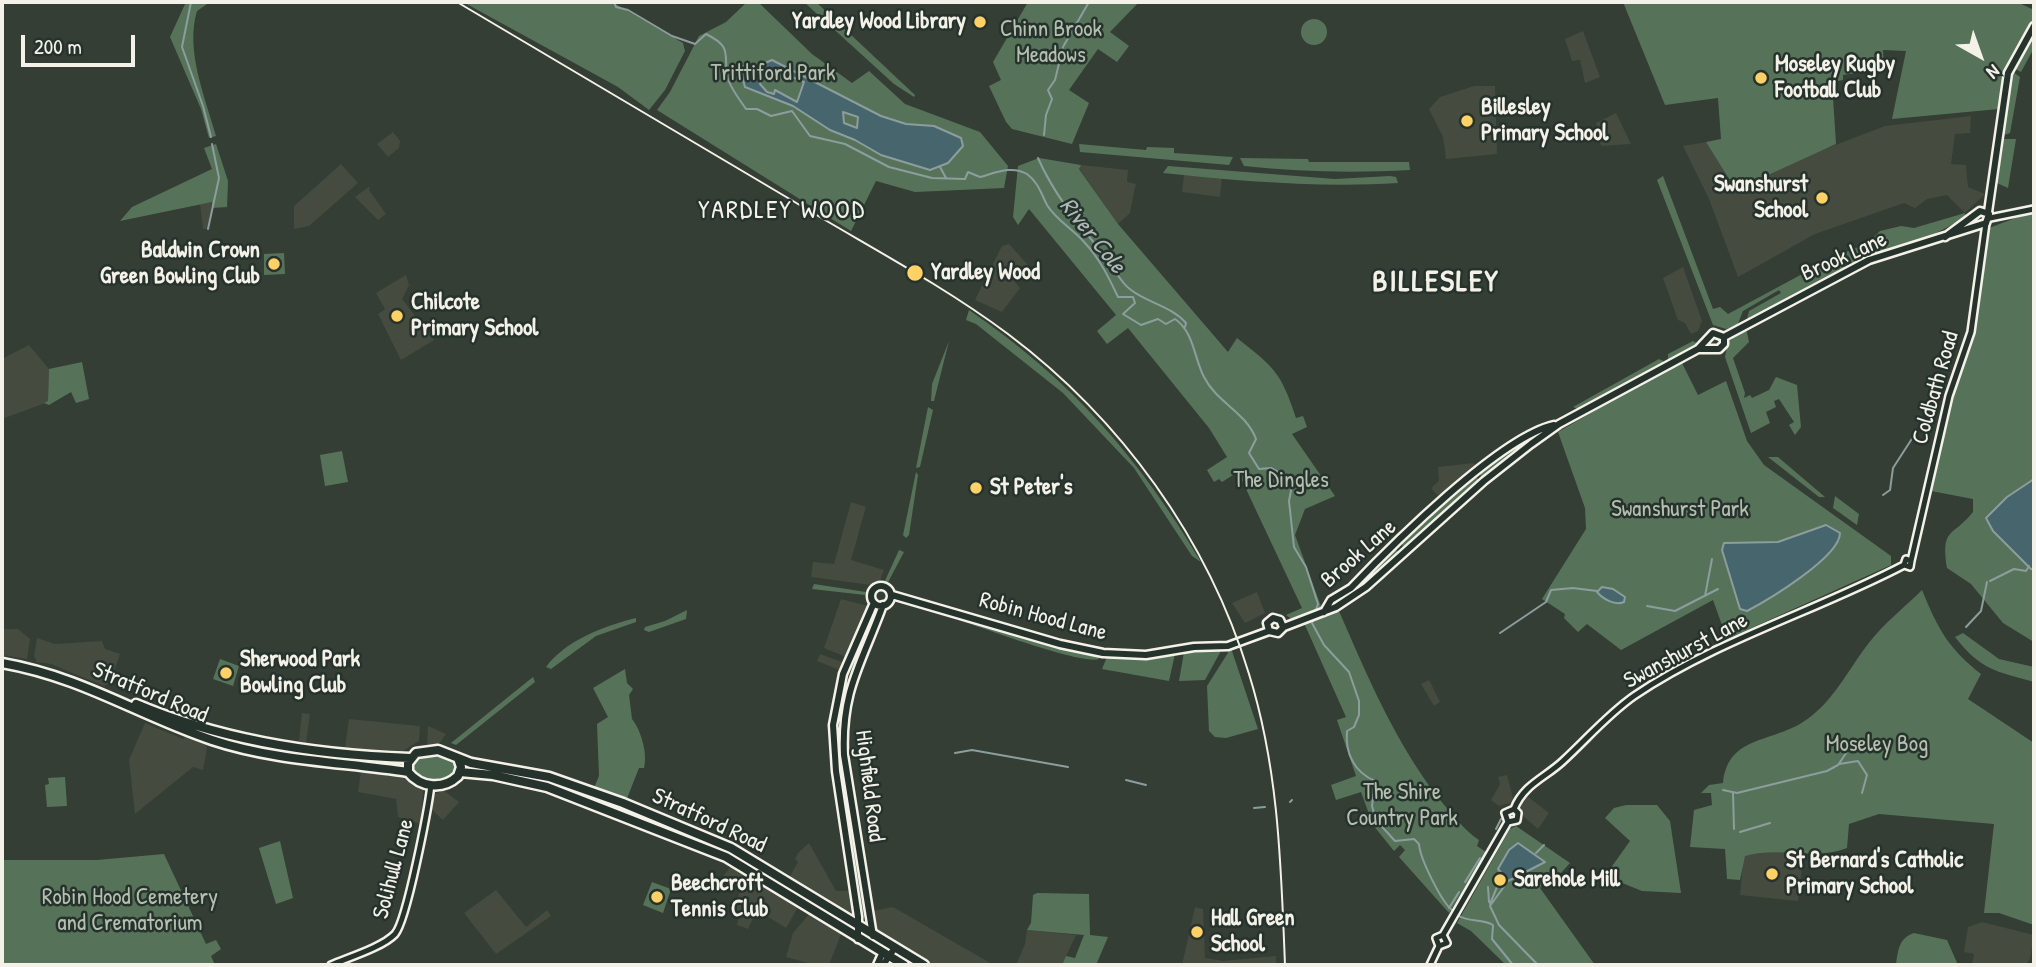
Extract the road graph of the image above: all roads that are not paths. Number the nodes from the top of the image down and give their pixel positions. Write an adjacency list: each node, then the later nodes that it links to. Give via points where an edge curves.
1 (2034, 26): 3 (main road, via 2008,73 1992,196)
2 (2034, 209): 3 (main road, Brook Lane)
3 (1983, 217): 4 (main road, Brook Lane, via 1945,237 1859,265); 13 (main road, Coldbath Road, via 1971,332 1949,396)
4 (1724, 337): 5 (main road, Brook Lane, via 1713,333); 5 (main road, via 1722,347)
5 (1709, 344): 6 (main road, Brook Lane)
6 (1559, 424): 7 (main road, Brook Lane); 8 (main road, Brook Lane)
7 (1525, 435): 8 (main road); 9 (main road, Brook Lane)
8 (1531, 444): 10 (main road, Brook Lane)
9 (1476, 472): 10 (main road); 11 (main road, Brook Lane)
10 (1484, 481): 12 (main road, Brook Lane)
11 (1397, 544): 12 (main road); 14 (main road, Brook Lane)
12 (1404, 552): 14 (main road, Brook Lane)
13 (1911, 561): 54 (main road, Swanshurst Lane, via 1906,559 1904,565 1725,646 1654,683 1607,717 1505,813 1508,822 1443,935 1447,943 1439,946)
14 (1353, 591): 18 (main road, Brook Lane, via 1334,597 1325,610)
15 (892, 595): 16 (main road, via 889,588 878,588 870,595); 17 (main road); 19 (main road, Robin Hood Lane, via 1103,653 1146,655 1238,643)
16 (873, 605): 17 (main road); 21 (main road, Highfield Road)
17 (883, 605): 22 (main road, Highfield Road)
18 (1285, 625): 19 (main road, via 1278,633); 19 (main road, via 1276,618 1270,620)
19 (1269, 631)
20 (2, 661): 25 (highway, Stratford Road, via 69,679); 25 (highway, Stratford Road, via 70,674)
21 (849, 661): 22 (main road); 23 (main road, Highfield Road)
22 (857, 665): 24 (main road, Highfield Road)
23 (835, 705): 24 (main road); 37 (main road, Highfield Road, via 833,743)
24 (845, 706): 36 (main road, Highfield Road)
25 (175, 722): 26 (highway, Stratford Road); 28 (highway, Stratford Road)
26 (217, 730): 27 (highway, Stratford Road); 28 (highway)
27 (243, 738): 29 (highway); 30 (highway, Stratford Road)
28 (214, 741): 29 (highway, Stratford Road)
29 (241, 748): 33 (highway, Stratford Road)
30 (317, 750): 31 (highway, Stratford Road); 33 (highway)
31 (410, 758): 32 (highway, via 431,750); 34 (highway)
32 (458, 758): 35 (highway); 39 (highway, Stratford Road, via 550,778)
33 (317, 761): 34 (highway, Stratford Road)
34 (408, 772): 38 (highway)
35 (460, 772): 38 (highway, via 451,781); 40 (highway, Stratford Road, via 547,787)
36 (848, 782): 37 (main road); 43 (main road, Highfield Road)
37 (839, 784): 42 (main road, Highfield Road)
38 (430, 785): 50 (main road, Solihull Lane, via 425,825 399,926 387,939)
39 (651, 816): 40 (highway); 41 (highway, Stratford Road, via 731,848)
40 (647, 825): 41 (highway, Stratford Road, via 726,857)
41 (794, 892): 44 (highway, Stratford Road); 47 (highway, Stratford Road)
42 (858, 915): 43 (main road, via 865,920); 44 (highway); 45 (main road, Highfield Road)
43 (870, 916): 46 (main road, Highfield Road)
44 (847, 920): 45 (highway, Stratford Road)
45 (859, 928): 46 (highway, Stratford Road); 47 (main road, Highfield Road)
46 (873, 936): 48 (highway, Stratford Road)
47 (858, 939): 49 (highway, Stratford Road)
48 (894, 949): 49 (main road); 53 (highway, Stratford Road)
49 (884, 959): 51 (main road); 52 (highway, Stratford Road)
50 (331, 965)
51 (877, 965)
52 (904, 965)
53 (924, 965)
54 (1430, 965)

